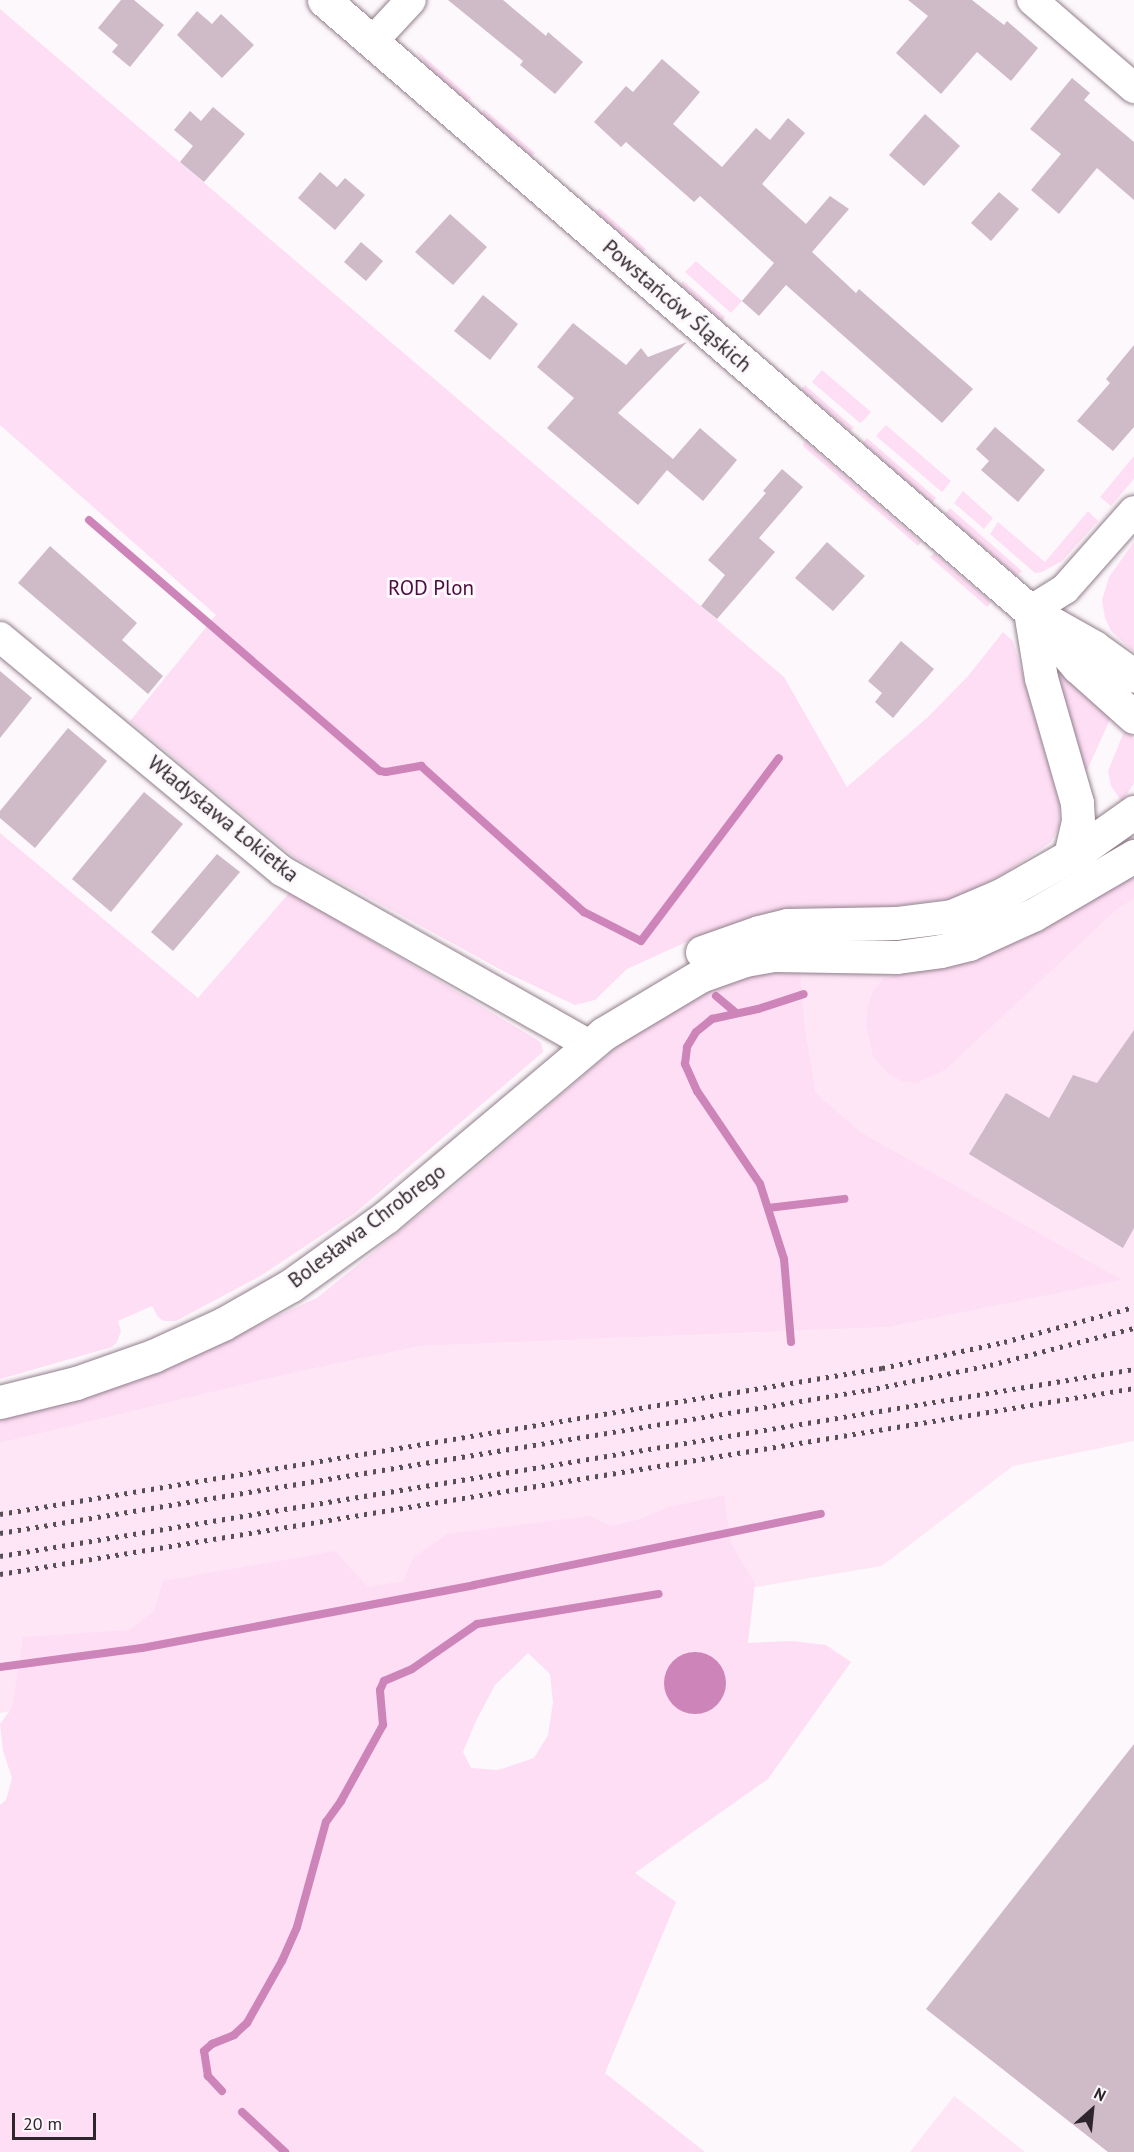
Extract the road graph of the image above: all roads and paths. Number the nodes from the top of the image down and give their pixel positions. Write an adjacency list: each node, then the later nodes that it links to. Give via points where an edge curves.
1 (324, 0): 4 (street, Powstańców Śląskich)
2 (411, 0): 4 (street)
3 (1032, 0): 5 (street)
4 (372, 42): 7 (street, Powstańców Śląskich)
5 (1134, 88)
6 (1134, 511): 7 (street, via 1065,589)
7 (1030, 611): 9 (street, Powstańców Śląskich, via 1094,647); 10 (street, Powstańców Śląskich, via 1078,667); 12 (street, via 1041,678 1077,803 1078,821)
8 (0, 637): 14 (street, Władysława Łokietka, via 282,871)
9 (1134, 676)
10 (1134, 717)
11 (1134, 812): 12 (street, Bolesława Chrobrego)
12 (1070, 856): 14 (street, Bolesława Chrobrego, via 1001,895 952,916 896,923 797,924 721,944 681,962 635,993)
13 (1134, 856): 14 (street, Bolesława Chrobrego, via 1033,915 978,941 897,957 782,954 745,960 681,986)
14 (596, 1040): 15 (street, Bolesława Chrobrego, via 386,1217 282,1291 223,1324 142,1360 76,1383)
15 (0, 1402)

